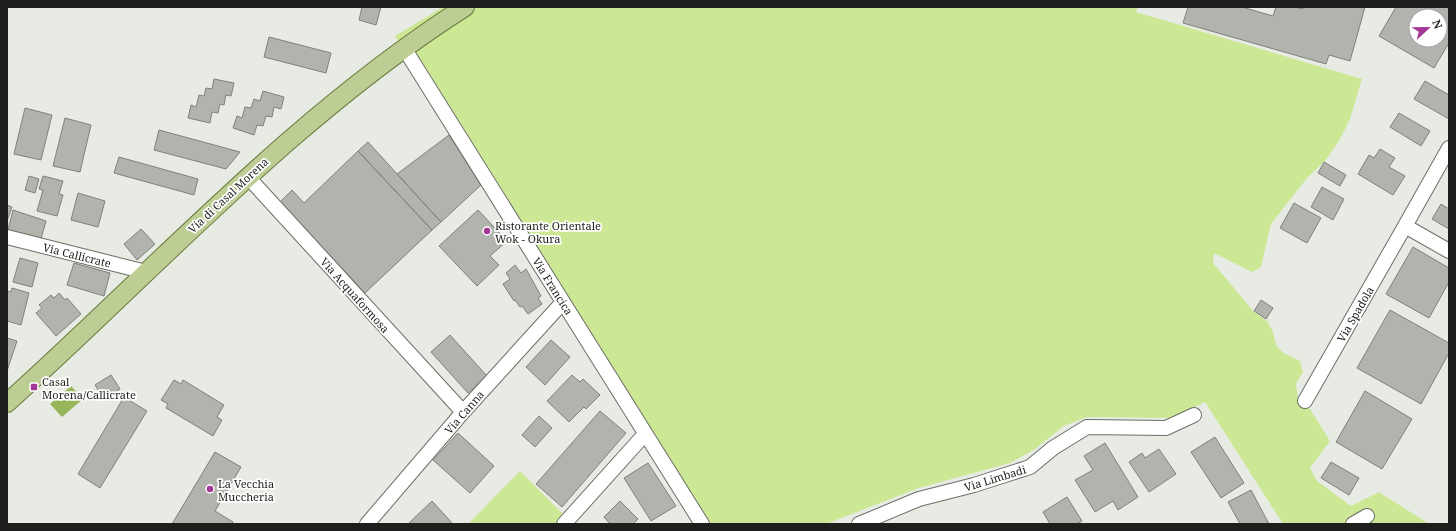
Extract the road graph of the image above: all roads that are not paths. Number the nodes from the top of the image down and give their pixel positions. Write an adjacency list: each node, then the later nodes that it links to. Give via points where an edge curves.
1 (465, 7): 2 (main road, Via di Casal Morena)
2 (404, 48): 4 (main road, Via di Casal Morena, via 321,112); 9 (street, Via Francica)
3 (1449, 148): 5 (street, Via Spadola)
4 (248, 177): 8 (main road, Via di Casal Morena); 12 (street, Via Acquaformosa)
5 (1405, 226): 7 (street); 10 (street, Via Spadola)
6 (7, 237): 8 (street, Via Callicrate)
7 (1449, 251)
8 (146, 272): 11 (main road, Via di Casal Morena)
9 (563, 302): 12 (street, Via Canna); 14 (street, Via Francica)
10 (1305, 401)
11 (7, 403)
12 (462, 412): 16 (street, Via Canna)
13 (1194, 415): 19 (street, Via Limbadi, via 1166,428 1087,427 1053,448 1030,468 919,499)
14 (645, 434): 17 (street); 18 (street, Via Francica)
15 (1367, 516): 20 (street)
16 (368, 524)
17 (564, 524)
18 (702, 524)
19 (859, 524)
20 (1353, 524)

